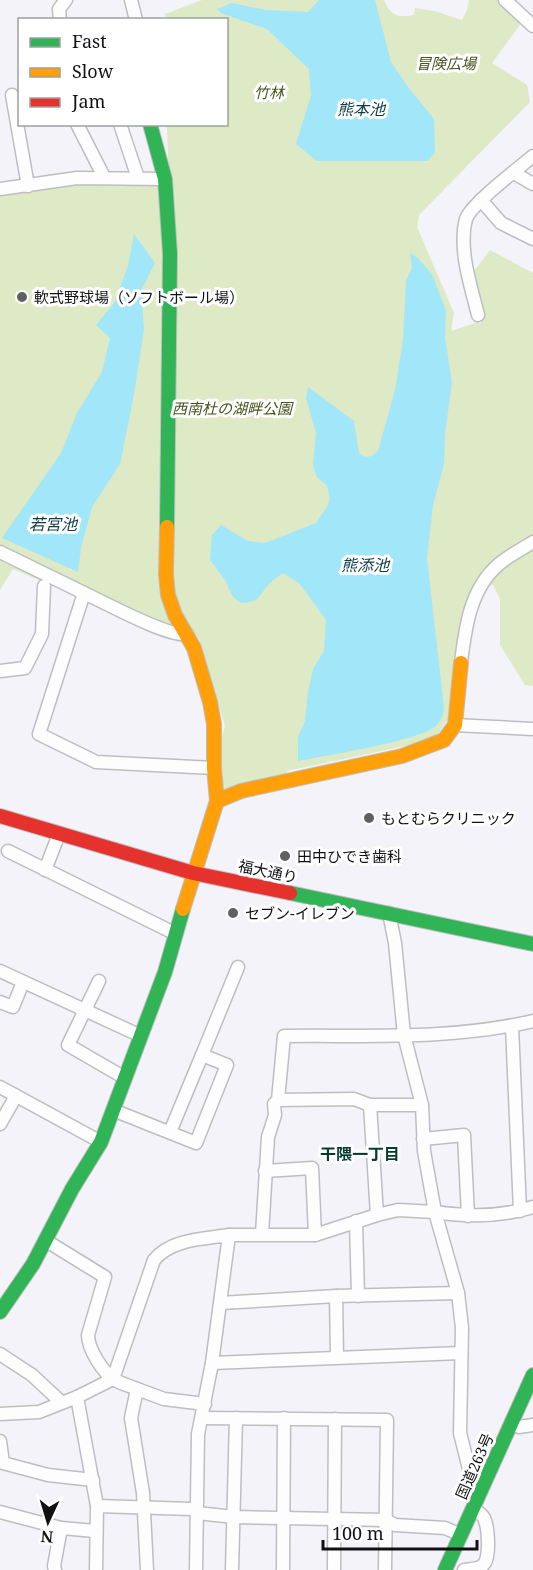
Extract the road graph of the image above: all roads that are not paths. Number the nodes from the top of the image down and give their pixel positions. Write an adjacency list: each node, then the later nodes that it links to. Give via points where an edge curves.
1 (66, 0): 4 (street, via 59,9)
2 (131, 0): 5 (street)
3 (505, 0): 6 (street)
4 (60, 18)
5 (136, 18)
6 (533, 26)
7 (10, 95): 17 (street)
8 (78, 126): 13 (street)
9 (121, 126): 14 (street)
10 (151, 126): 15 (main road)
11 (533, 156): 12 (street)
12 (514, 173): 16 (street); 19 (street)
13 (104, 177): 14 (street); 17 (street)
14 (138, 178): 15 (street)
15 (165, 179): 26 (main road, via 170,254 166,575 175,615)
16 (533, 184)
17 (28, 186): 18 (street)
18 (0, 189)
19 (482, 200): 20 (street, via 501,223); 21 (street, via 467,217 464,240)
20 (533, 239)
21 (478, 315)
22 (533, 542): 27 (street, via 497,566 481,585 466,622)
23 (0, 552): 25 (street)
24 (44, 586): 28 (street, via 42,634 38,643 24,668)
25 (84, 593): 26 (street, via 162,630); 31 (street, via 39,734 96,762)
26 (187, 634): 31 (main road, via 201,666 210,702)
27 (461, 663): 29 (main road)
28 (0, 671)
29 (455, 725): 30 (street); 32 (main road, via 444,740 419,752 241,791)
30 (533, 729)
31 (214, 768): 32 (main road)
32 (217, 801): 37 (main road)
33 (0, 816): 34 (main road, 福大通り)
34 (59, 834): 36 (street); 37 (main road, 福大通り)
35 (8, 851): 36 (street)
36 (45, 870): 39 (street)
37 (193, 873): 38 (main road, 福大通り); 39 (main road)
38 (389, 913): 40 (main road, 福大通り); 49 (street)
39 (176, 934): 50 (main road)
40 (533, 944)
41 (238, 967): 51 (street)
42 (0, 971): 44 (street)
43 (99, 981): 46 (street)
44 (23, 982): 45 (street, via 13,1007); 46 (street)
45 (0, 1002)
46 (85, 1011): 50 (street); 52 (street, via 68,1045)
47 (533, 1021): 48 (street)
48 (512, 1026): 49 (street); 65 (street)
49 (404, 1035): 55 (street, via 284,1036); 57 (street)
50 (141, 1036): 52 (main road)
51 (202, 1055): 60 (street); 60 (street, via 227,1065 196,1143)
52 (125, 1078): 58 (main road)
53 (0, 1087): 54 (street)
54 (16, 1096): 59 (street); 62 (street)
55 (278, 1100): 56 (street, via 354,1099); 63 (street, via 274,1104)
56 (370, 1105): 57 (street); 67 (street)
57 (422, 1105): 61 (street)
58 (113, 1110): 60 (street); 62 (main road)
59 (0, 1124)
60 (170, 1132)
61 (423, 1139): 66 (street); 68 (street, via 464,1135)
62 (101, 1142): 73 (main road)
63 (265, 1171): 70 (street); 72 (street, via 312,1168)
64 (533, 1207): 65 (street)
65 (520, 1211): 68 (street)
66 (435, 1212): 67 (street, via 398,1210); 68 (street); 74 (street)
67 (377, 1215): 69 (street)
68 (468, 1216)
69 (356, 1221): 72 (street); 76 (street)
70 (262, 1234): 71 (street); 72 (street)
71 (229, 1235): 77 (street); 84 (street, via 185,1242 160,1253 154,1260)
72 (315, 1235)
73 (45, 1240): 78 (main road); 84 (street, via 105,1277 88,1342)
74 (458, 1293): 76 (street); 79 (street)
75 (336, 1296): 76 (street); 77 (street); 81 (street)
76 (358, 1296)
77 (220, 1303): 82 (street)
78 (0, 1312)
79 (461, 1353): 81 (street); 98 (street, via 460,1433 470,1473)
80 (0, 1354): 87 (street, via 32,1375)
81 (337, 1357): 82 (street)
82 (212, 1363): 88 (street)
83 (533, 1375): 94 (main road, 国道263号)
84 (113, 1379): 85 (street); 86 (street)
85 (137, 1389): 88 (street, via 164,1399); 101 (street, via 132,1418)
86 (77, 1397): 87 (street); 97 (street)
87 (61, 1402): 89 (street, via 39,1412)
88 (205, 1404): 90 (street)
89 (0, 1414)
90 (202, 1418): 91 (street); 103 (street, via 198,1434)
91 (236, 1418): 92 (street); 104 (street)
92 (284, 1418): 93 (street); 105 (street)
93 (335, 1419): 106 (street); 107 (street, via 387,1420)
94 (511, 1423): 95 (street, via 519,1427); 98 (main road, 国道263号)
95 (533, 1425)
96 (0, 1441): 97 (street, via 3,1463 48,1475)
97 (93, 1480): 99 (street)
98 (483, 1486): 100 (main road, 国道263号)
99 (97, 1506): 101 (street); 109 (street)
100 (473, 1508): 110 (main road, 国道263号); 120 (street, via 485,1520 487,1559 480,1567)
101 (144, 1509): 103 (street, via 192,1509); 113 (street)
102 (0, 1512): 108 (street)
103 (197, 1513): 104 (street); 114 (street)
104 (234, 1516): 105 (street); 115 (street)
105 (284, 1517): 106 (street); 116 (street)
106 (335, 1518): 107 (street); 117 (street)
107 (386, 1520): 110 (street, via 395,1525 445,1528); 118 (street)
108 (61, 1528): 109 (street); 111 (street)
109 (95, 1532): 112 (street)
110 (460, 1535): 119 (main road, 国道263号)
111 (55, 1570)
112 (96, 1570)
113 (147, 1570)
114 (196, 1570)
115 (232, 1570)
116 (283, 1570)
117 (334, 1570)
118 (385, 1570)
119 (446, 1570)
120 (464, 1570)

